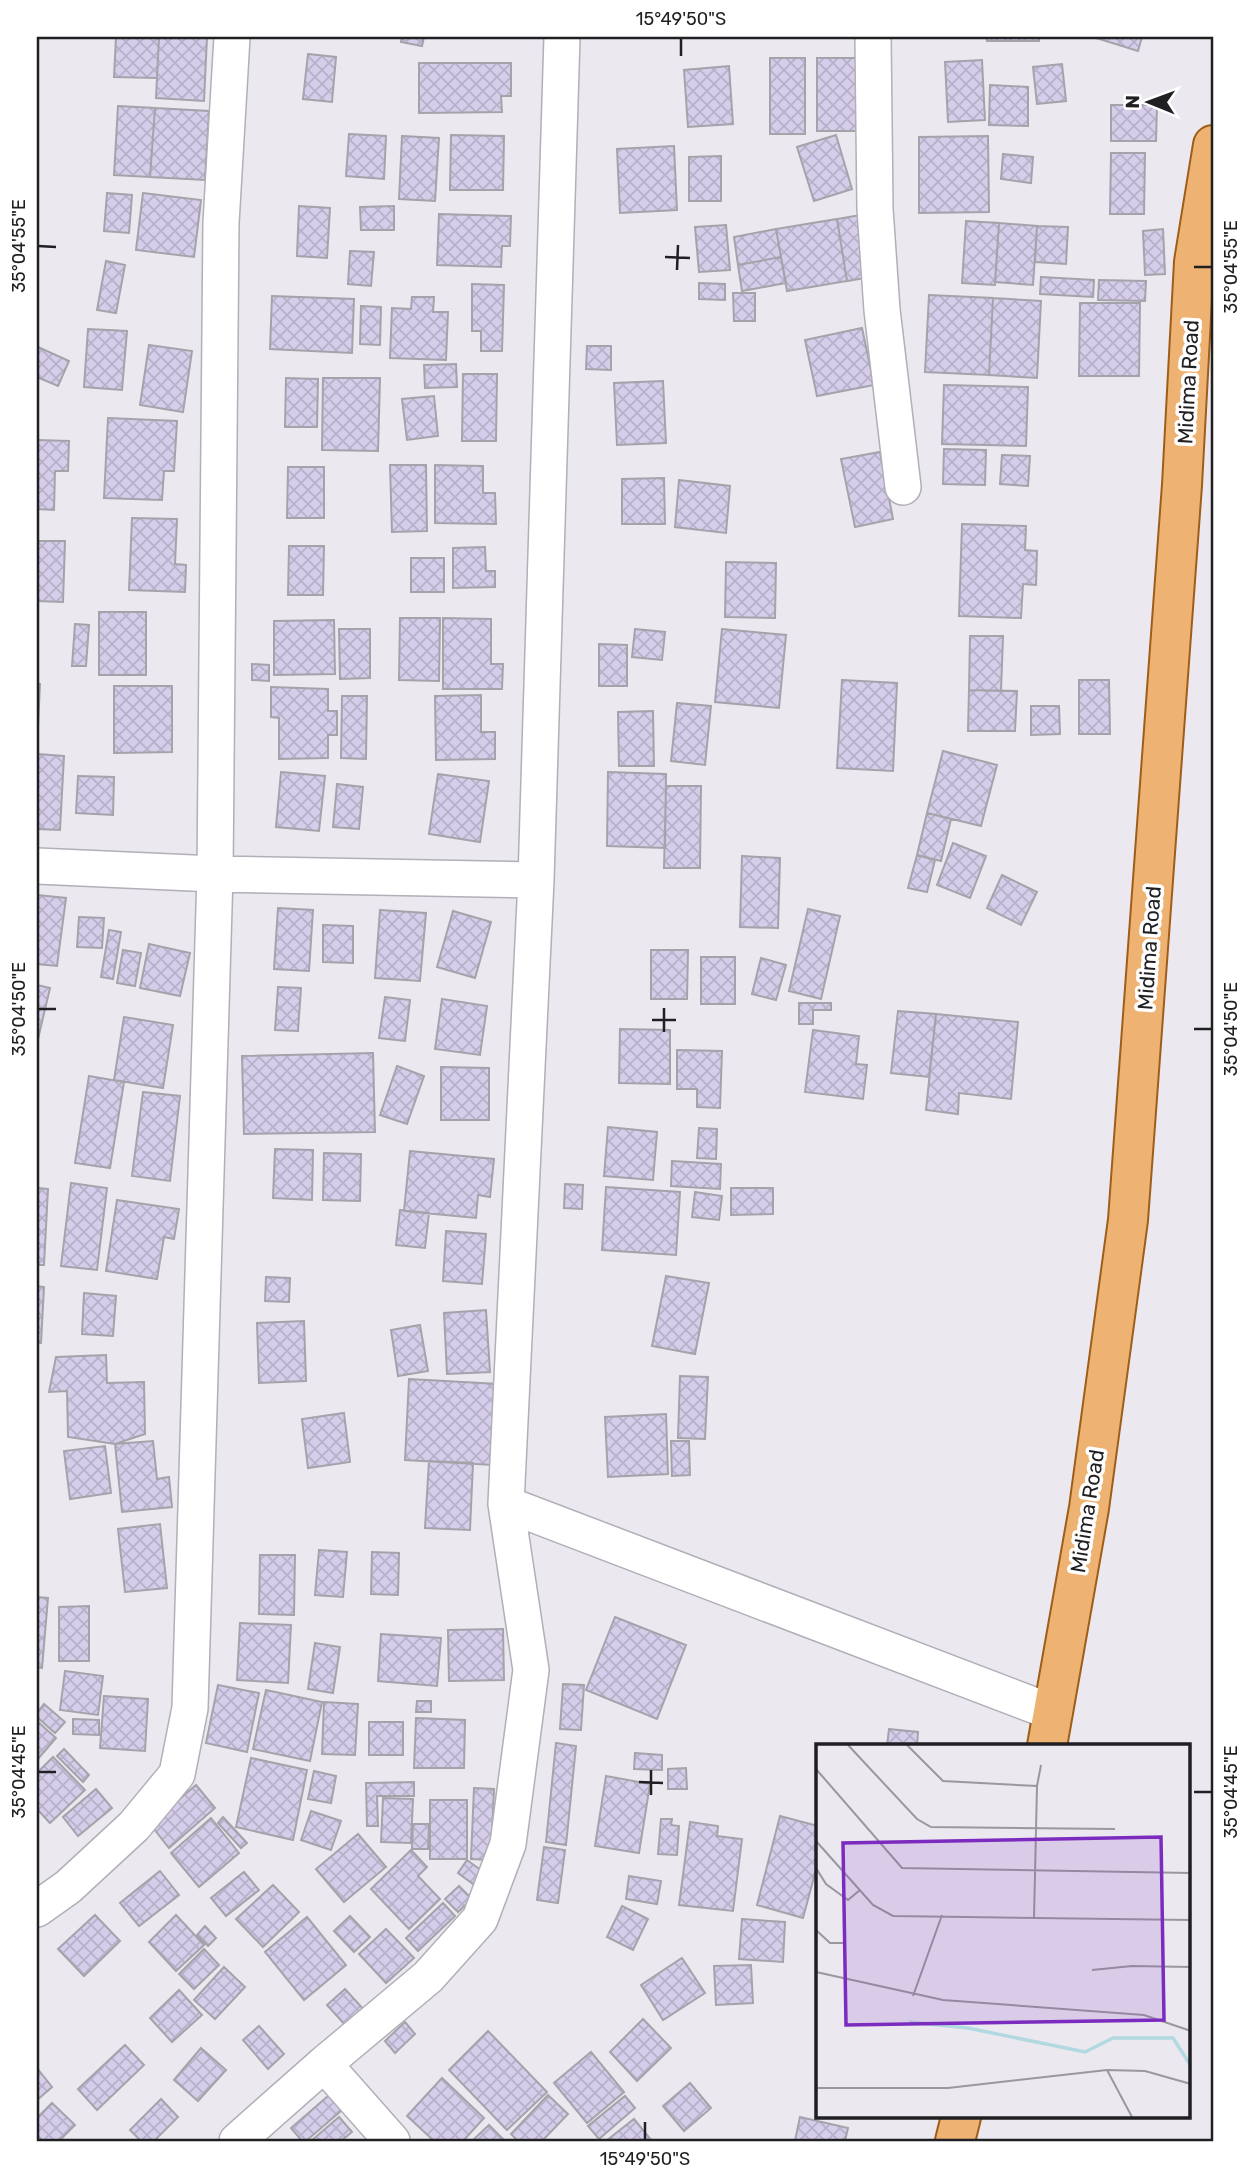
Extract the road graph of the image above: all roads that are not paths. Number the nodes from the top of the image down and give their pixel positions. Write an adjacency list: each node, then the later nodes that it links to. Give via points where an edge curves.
1 (232, 37): 7 (street, via 220,223)
2 (562, 37): 8 (street)
3 (873, 37): 5 (street, via 881,310)
4 (1213, 145): 10 (main road, Midima Road, via 1194,262 1181,511 1128,1220 1089,1508)
5 (903, 487)
6 (37, 866): 7 (street)
7 (215, 874): 8 (street); 11 (street, via 190,1708 177,1774 134,1826)
8 (536, 880): 9 (street)
9 (506, 1504): 10 (street); 12 (street, via 531,1670 508,1844 480,1919 428,1977)
10 (1050, 1729)
11 (37, 1909)
12 (324, 2064): 14 (street); 15 (street)
13 (961, 2118): 16 (main road)
14 (237, 2141)
15 (392, 2141)
16 (955, 2141)

